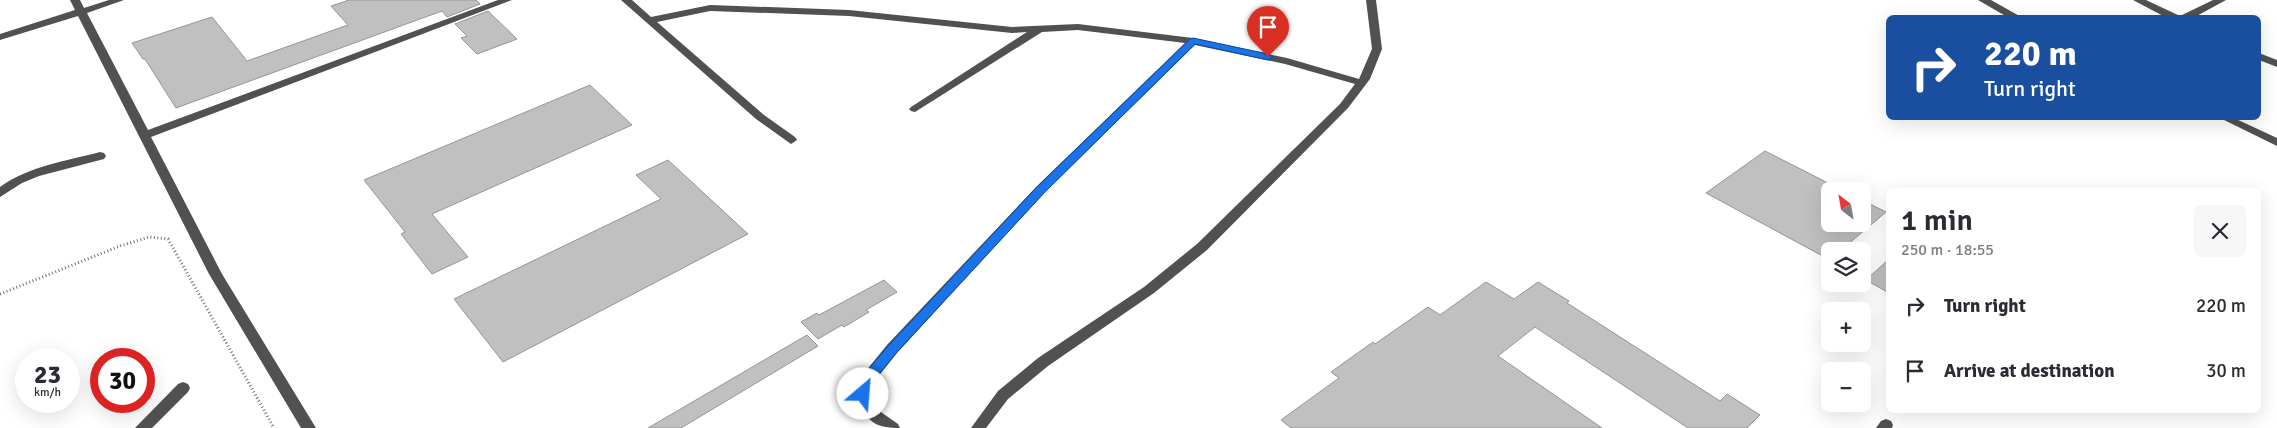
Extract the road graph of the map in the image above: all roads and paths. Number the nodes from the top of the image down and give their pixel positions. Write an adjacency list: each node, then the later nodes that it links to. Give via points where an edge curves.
1 (75, 0): 9 (street)
2 (119, 0): 9 (street)
3 (507, 0): 22 (street)
4 (626, 0): 13 (street)
5 (1371, 0): 19 (street, via 1377,49)
6 (1983, 0): 10 (street)
7 (2138, 0): 11 (street)
8 (2221, 0): 12 (street)
9 (80, 12): 15 (street); 22 (street)
10 (2012, 15)
11 (2170, 15)
12 (2190, 15)
13 (649, 20): 14 (street, via 710,8 850,13); 23 (street, via 760,118)
14 (1038, 30): 16 (street, via 1078,27); 20 (street)
15 (0, 37)
16 (1193, 41): 19 (street, via 1287,61); 32 (street, via 1041,189 866,381 863,394 873,414)
17 (2261, 57): 18 (street)
18 (2277, 64)
19 (1362, 83): 33 (street, via 1308,144 1202,247 1149,290 1002,394)
20 (916, 109)
21 (2230, 120): 24 (street)
22 (145, 135): 31 (street, via 216,274)
23 (791, 140)
24 (2277, 142)
25 (100, 156): 26 (street, via 35,173)
26 (0, 193)
27 (0, 294): 30 (path, via 120,246 149,237 168,239)
28 (183, 388): 29 (street)
29 (142, 428)
30 (274, 428)
31 (309, 428)
32 (893, 428)
33 (978, 428)

